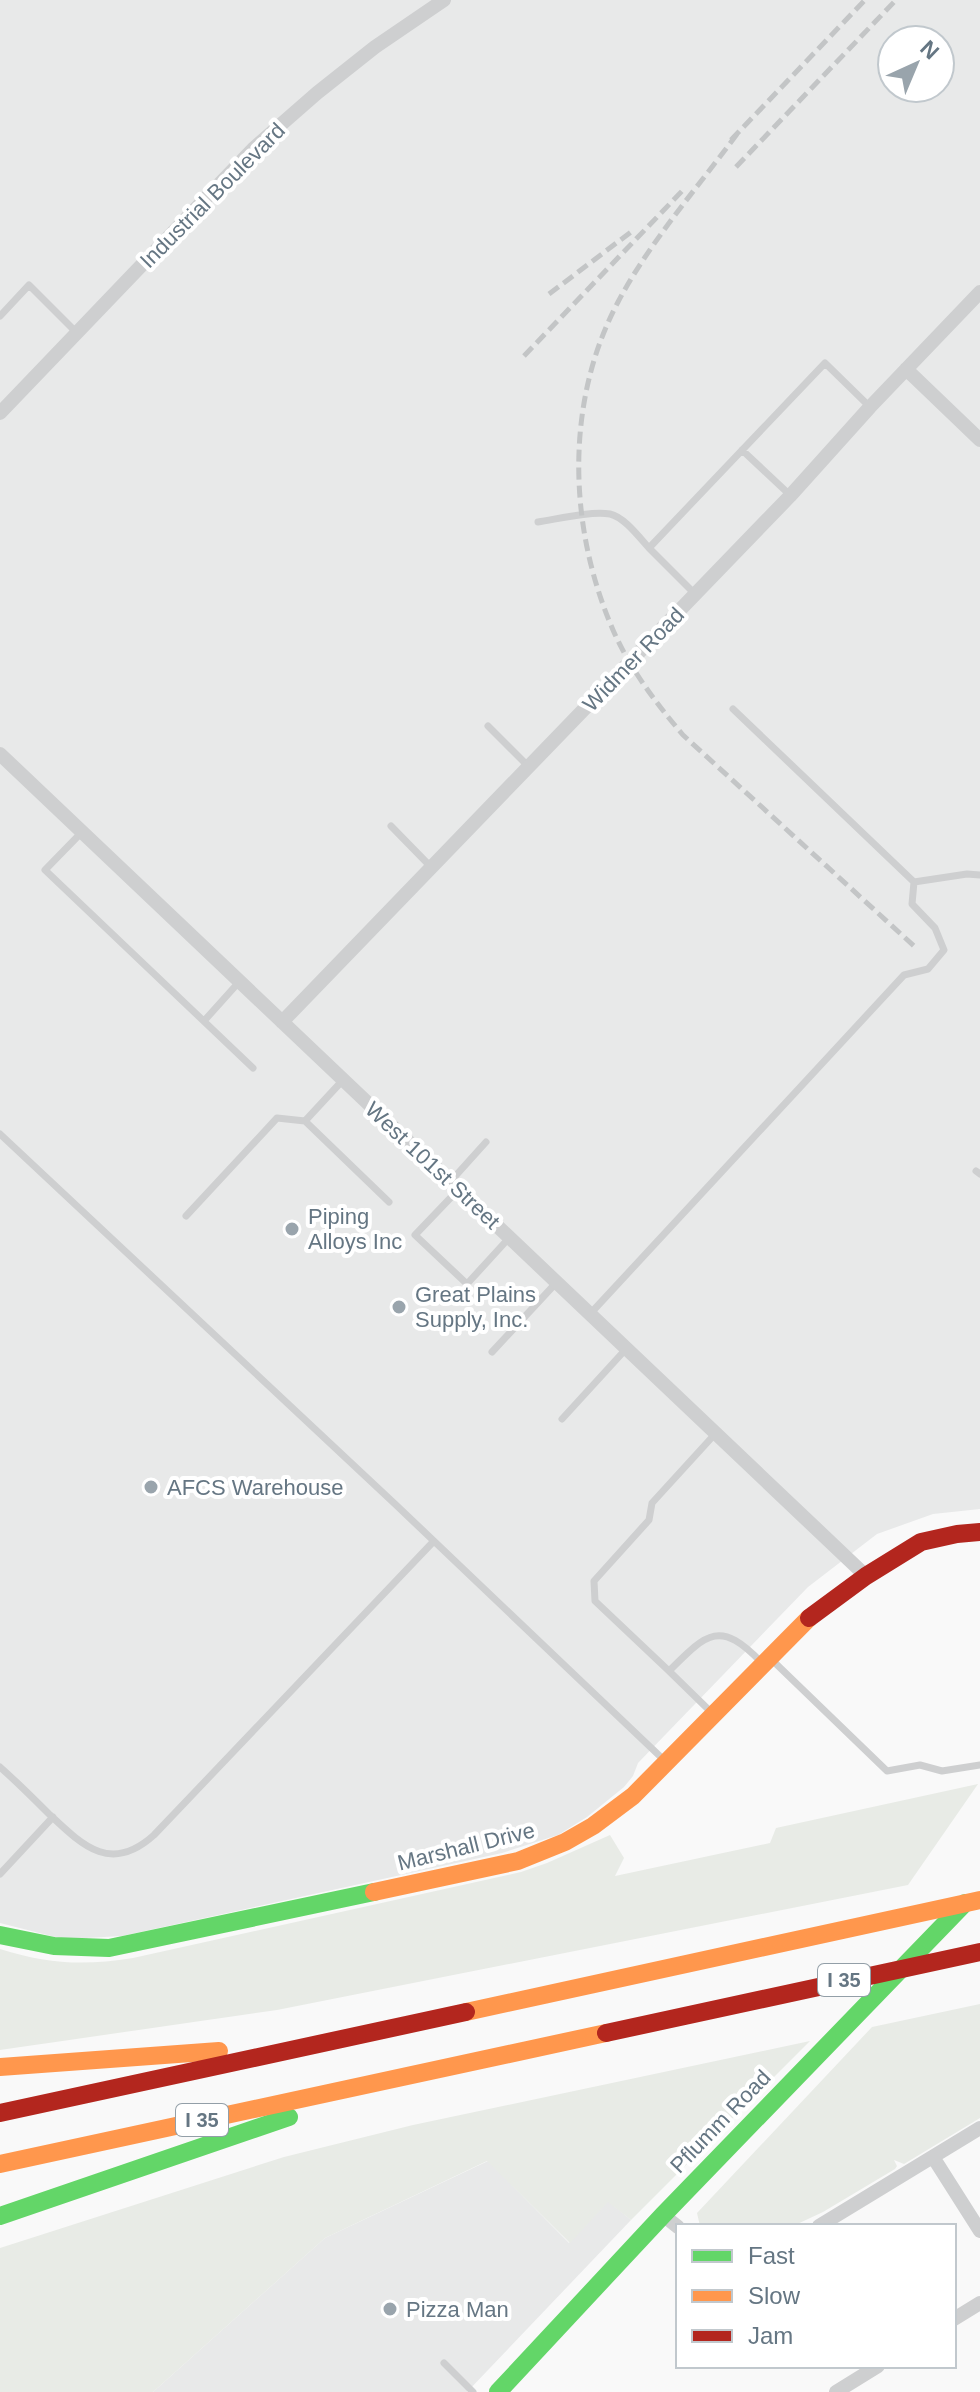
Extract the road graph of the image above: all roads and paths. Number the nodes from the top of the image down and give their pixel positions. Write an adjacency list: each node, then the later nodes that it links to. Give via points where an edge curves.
1 (444, 0): 4 (street, Industrial Boulevard, via 375,47 261,143)
2 (980, 292): 5 (street, Widmer Road)
3 (0, 316): 4 (lane, via 29,285)
4 (77, 333): 7 (street, Industrial Boulevard)
5 (906, 369): 6 (street, Widmer Road); 8 (street)
6 (870, 407): 9 (lane, via 825,363); 10 (street, Widmer Road)
7 (0, 413)
8 (978, 435)
9 (742, 450): 10 (lane); 12 (lane)
10 (790, 496): 13 (street, Widmer Road)
11 (538, 522): 12 (lane, via 610,514)
12 (649, 548): 13 (lane)
13 (695, 594): 17 (street, Widmer Road)
14 (733, 709): 22 (lane)
15 (488, 726): 17 (lane)
16 (0, 754): 19 (street, West 101st Street)
17 (530, 768): 20 (street, Widmer Road)
18 (391, 826): 20 (lane)
19 (82, 832): 23 (street, West 101st Street); 24 (lane, via 45,870)
20 (433, 868): 25 (street, Widmer Road)
21 (980, 875): 22 (lane)
22 (914, 882): 36 (lane, via 912,904 935,928 944,950 928,969 904,975)
23 (239, 982): 24 (lane); 25 (street, West 101st Street)
24 (204, 1021): 26 (lane)
25 (282, 1022): 27 (street, West 101st Street)
26 (253, 1068)
27 (343, 1080): 28 (lane); 31 (street, West 101st Street)
28 (305, 1121): 32 (lane); 33 (lane, via 277,1118)
29 (0, 1134): 42 (lane)
30 (486, 1142): 31 (lane)
31 (454, 1186): 34 (street, West 101st Street); 34 (lane, via 415,1235 467,1284)
32 (389, 1202)
33 (186, 1216)
34 (509, 1238): 35 (street, West 101st Street)
35 (556, 1283): 36 (street, West 101st Street); 38 (lane)
36 (590, 1314): 37 (street, West 101st Street)
37 (626, 1349): 39 (lane); 40 (street, West 101st Street)
38 (492, 1352)
39 (562, 1419)
40 (715, 1434): 43 (street, West 101st Street); 45 (lane, via 652,1503 649,1520 594,1581 595,1601)
41 (980, 1532): 43 (main road, Marshall Drive, via 921,1542)
42 (433, 1542): 47 (lane); 50 (lane, via 143,1845 126,1853 99,1853)
43 (866, 1576): 44 (main road, Marshall Drive, via 811,1616)
44 (767, 1661): 45 (lane, via 719,1634 704,1639); 46 (main road, Marshall Drive); 48 (lane, via 887,1771)
45 (669, 1671): 46 (lane)
46 (715, 1715): 47 (main road, Marshall Drive)
47 (667, 1763): 54 (main road, Marshall Drive, via 584,1834 518,1861 109,1948 61,1948)
48 (980, 1765)
49 (0, 1767): 50 (lane)
50 (53, 1817): 51 (lane)
51 (0, 1874)
52 (980, 1887): 63 (main road, Pflumm Road)
53 (980, 1900): 56 (main road, I 35)
54 (0, 1935)
55 (980, 1952): 58 (main road, I 35)
56 (324, 2043): 57 (main road); 59 (main road, I 35)
57 (0, 2067)
58 (403, 2077): 62 (main road, I 35); 64 (main road)
59 (0, 2113)
60 (980, 2128): 61 (street)
61 (933, 2157): 65 (street); 67 (street)
62 (0, 2164)
63 (663, 2215): 66 (street); 73 (main road, Pflumm Road)
64 (0, 2216)
65 (822, 2224)
66 (676, 2225)
67 (980, 2231)
68 (980, 2303): 69 (street)
69 (956, 2318)
70 (444, 2363): 72 (lane)
71 (875, 2368): 74 (street)
72 (473, 2392)
73 (498, 2392)
74 (836, 2392)

